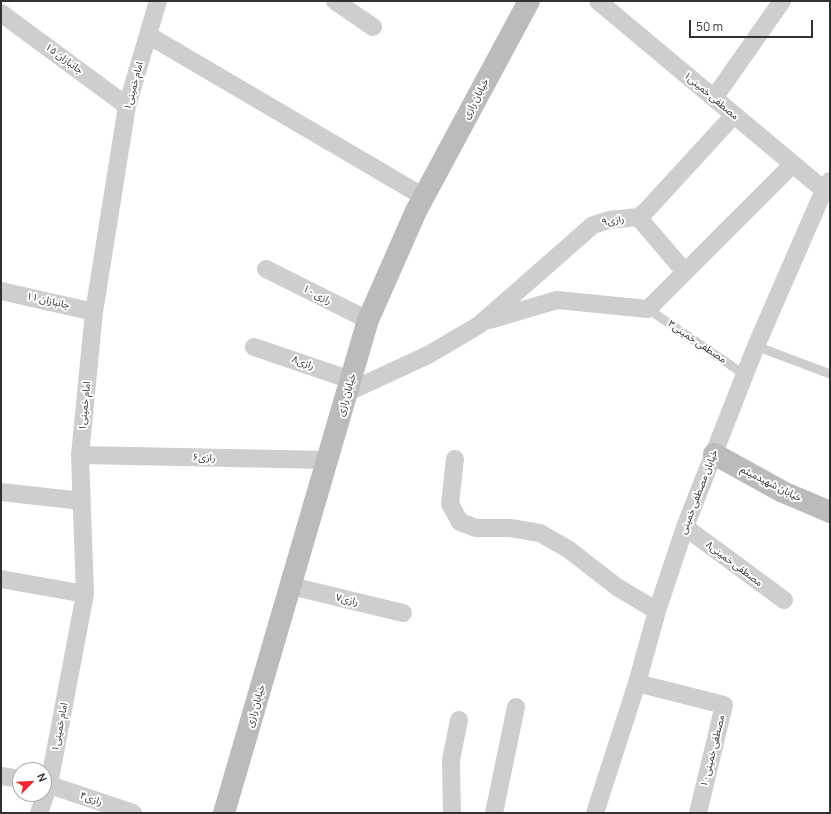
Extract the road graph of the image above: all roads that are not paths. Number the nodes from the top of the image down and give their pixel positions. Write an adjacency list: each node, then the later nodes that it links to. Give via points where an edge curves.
1 (335, 1): 7 (street)
2 (529, 1): 14 (street, خیابان رازی)
3 (598, 1): 9 (street, مصطفی خمینی۱)
4 (782, 1): 9 (street)
5 (154, 5): 8 (street, امام خمینی۱)
6 (1, 13): 10 (street, جانبازان ۱۵)
7 (373, 27)
8 (148, 35): 10 (street, امام خمینی۱); 14 (street)
9 (714, 98): 11 (street, مصطفی خمینی۱)
10 (127, 106): 20 (street, امام خمینی۱)
11 (734, 115): 12 (street, مصطفی خمینی۱); 15 (street, رازی۹)
12 (793, 164): 13 (street, مصطفی خمینی۱); 17 (street)
13 (826, 194): 23 (street, خیابان مصطفی خمینی)
14 (424, 197): 21 (street, خیابان رازی)
15 (638, 217): 17 (street); 22 (street, رازی۹, via 609,220 593,225)
16 (266, 269): 21 (street, رازی ۱۰)
17 (685, 272): 19 (street)
18 (1, 291): 20 (street, جانبازان ۱۱)
19 (648, 309): 22 (street, رازی۹, via 556,300); 25 (lane, مصطفی خمینی۳)
20 (94, 312): 29 (street, امام خمینی۱)
21 (368, 320): 27 (street, خیابان رازی)
22 (483, 322): 27 (street, رازی۹, via 428,355)
23 (756, 346): 25 (street, خیابان مصطفی خمینی); 26 (lane)
24 (254, 347): 27 (street, رازی۸)
25 (745, 374): 28 (street, خیابان مصطفی خمینی)
26 (830, 374)
27 (349, 386): 31 (street, خیابان رازی)
28 (714, 454): 34 (street, خیابان شهیدمیثم, via 783,492); 35 (street, خیابان مصطفی خمینی)
29 (80, 455): 31 (street, رازی۶); 33 (street, امام خمینی۱)
30 (454, 459): 40 (street, via 450,504 460,522 476,528 510,528 540,533 568,549 617,587)
31 (328, 460): 37 (street, خیابان رازی)
32 (1, 492): 33 (street)
33 (82, 501): 38 (street, امام خمینی۱)
34 (830, 512)
35 (685, 527): 39 (street, مصطفی خمینی۸); 40 (street, خیابان مصطفی خمینی)
36 (1, 579): 38 (street)
37 (291, 586): 41 (street, رازی۷); 52 (street, خیابان رازی)
38 (85, 594): 45 (street, امام خمینی۱)
39 (784, 600)
40 (657, 611): 42 (street, خیابان مصطفی خمینی)
41 (403, 613)
42 (637, 684): 55 (street, خیابان مصطفی خمینی); 56 (street, مصطفی خمینی۱۰, via 724,705)
43 (516, 707): 54 (street)
44 (459, 720): 53 (street, via 451,760)
45 (51, 762)
46 (1, 776): 47 (street)
47 (12, 778)
48 (52, 786): 51 (street, رازی۴)
49 (42, 802): 50 (street, امام خمینی۱)
50 (39, 813)
51 (133, 813)
52 (224, 813)
53 (452, 813)
54 (494, 813)
55 (595, 813)
56 (698, 813)

